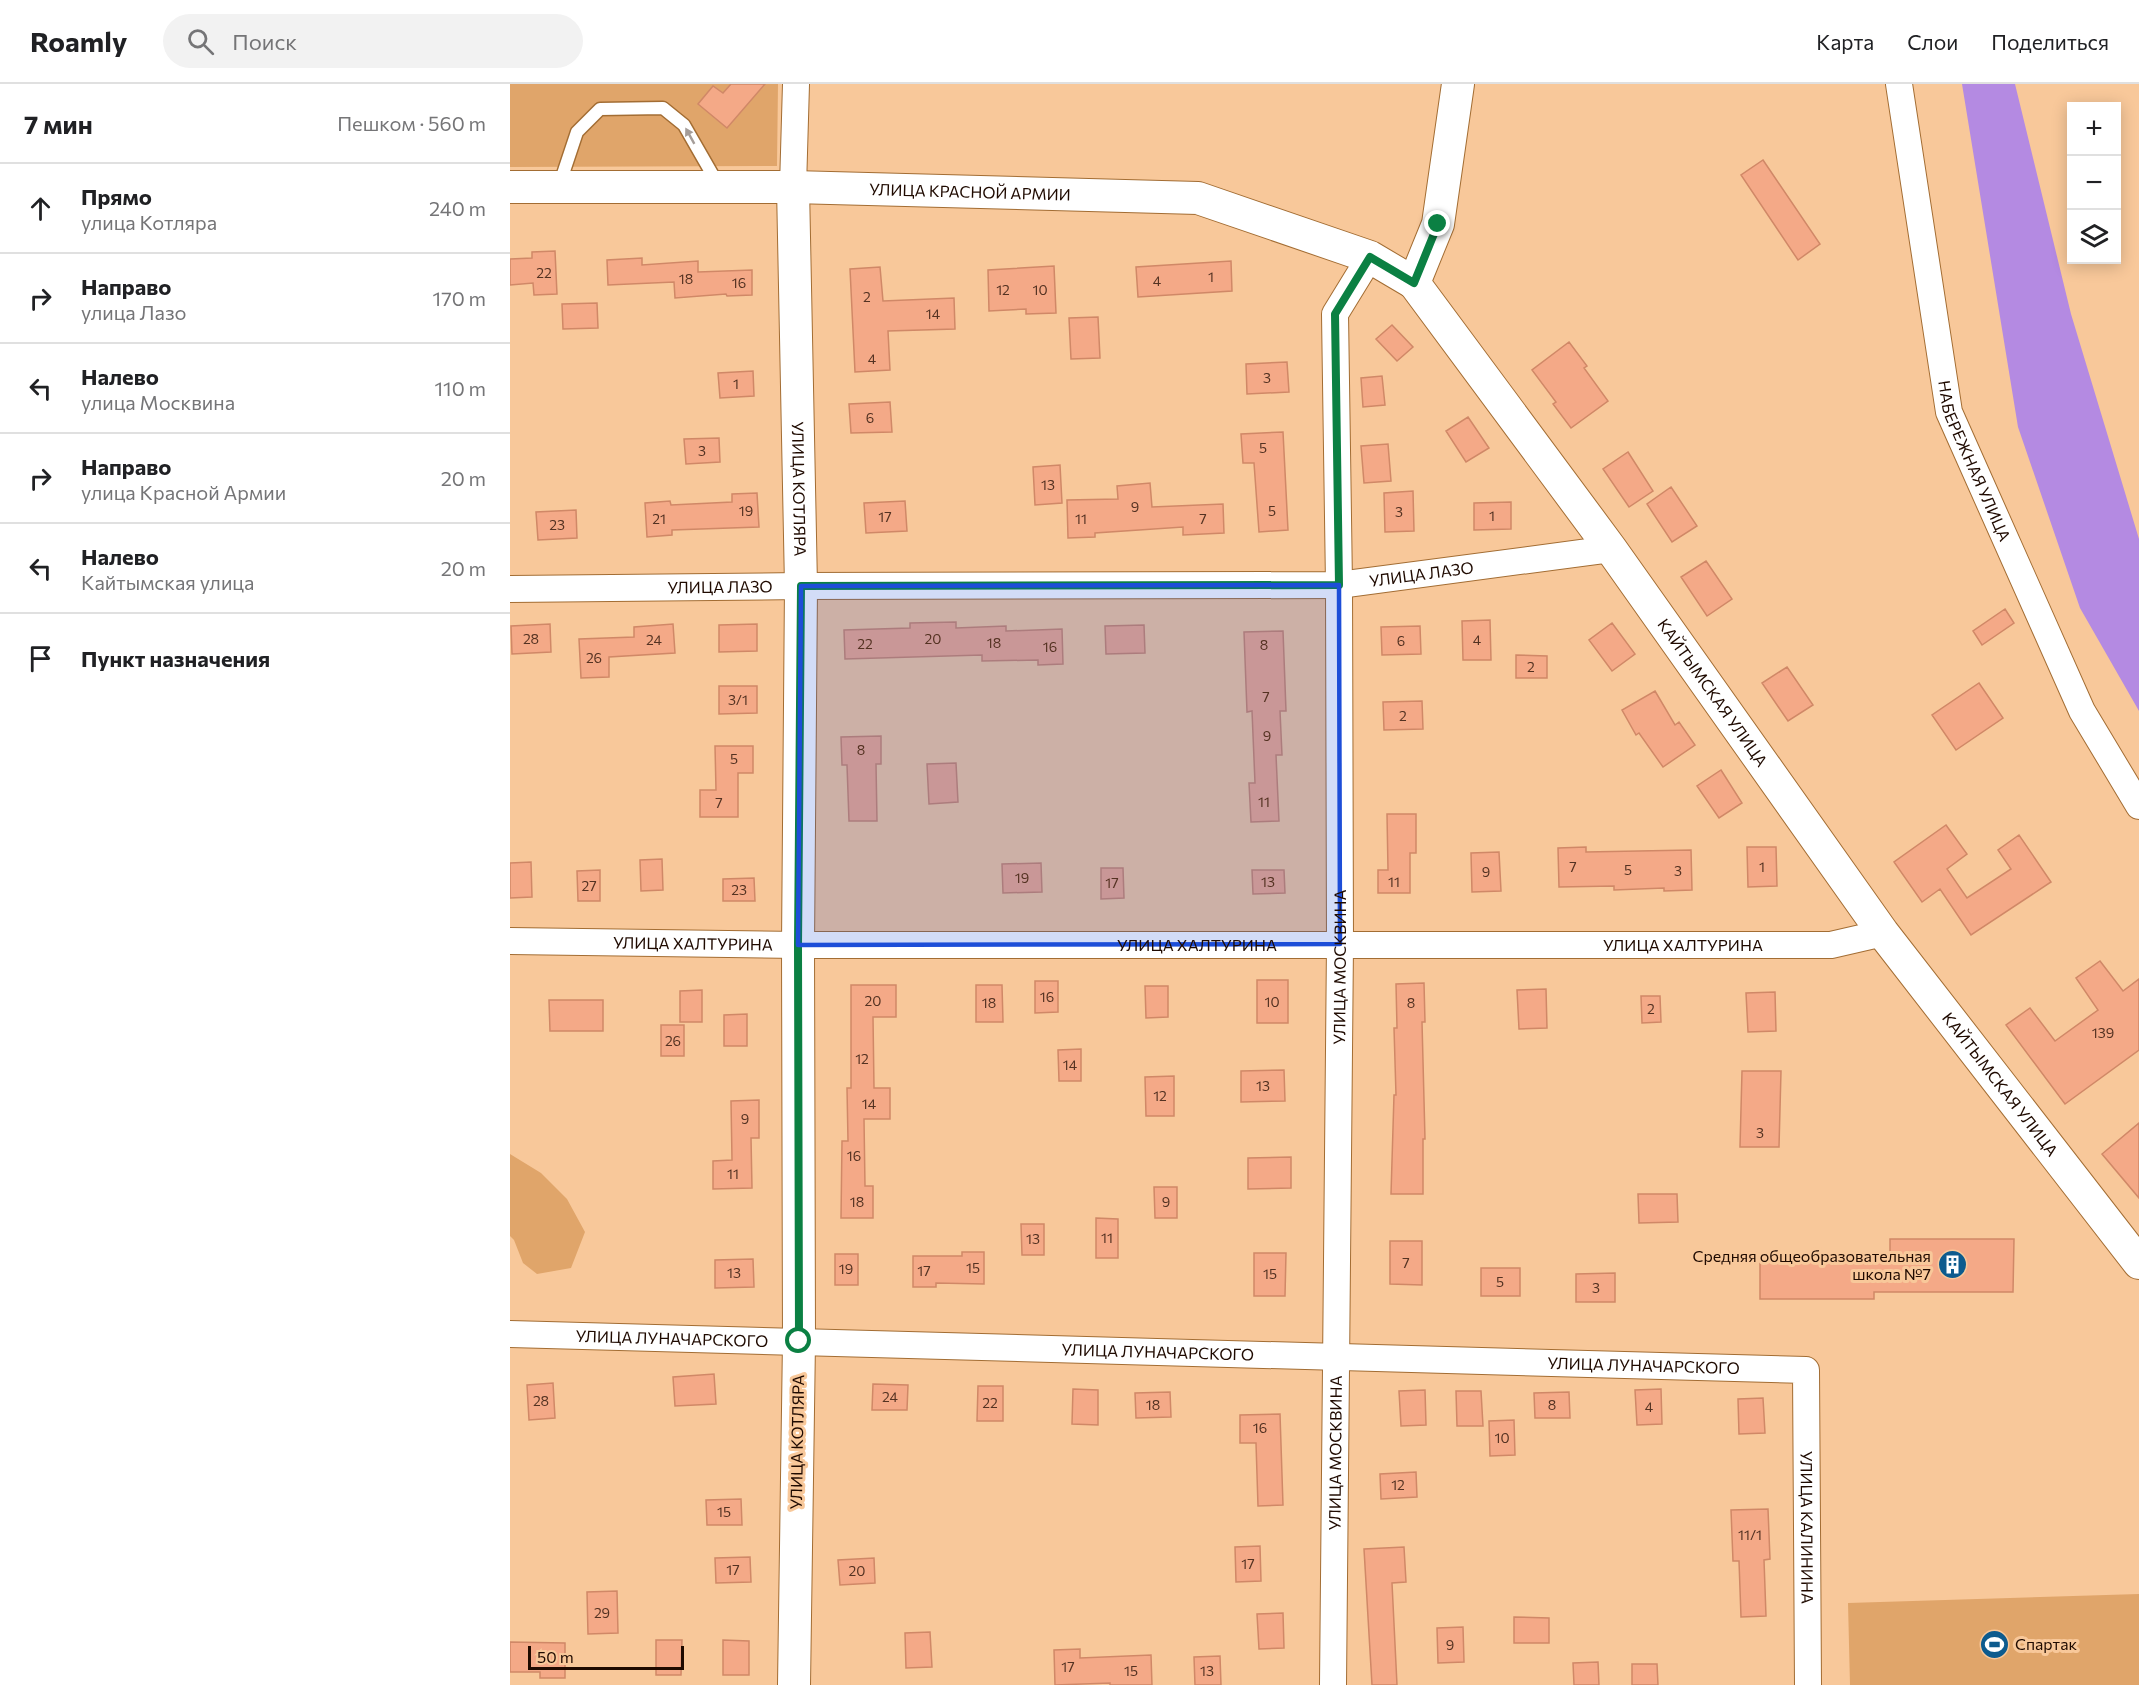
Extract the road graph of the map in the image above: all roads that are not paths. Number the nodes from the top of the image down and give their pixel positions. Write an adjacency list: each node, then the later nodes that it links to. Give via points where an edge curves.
1 (796, 84): 7 (street, УЛИЦА КОТЛЯРА)
2 (1458, 84): 9 (street, via 1438,224)
3 (1899, 84): 14 (street, НАБЕРЕЖНАЯ УЛИЦА, via 1950,412 2082,711)
4 (510, 187): 5 (street, УЛИЦА КРАСНОЙ АРМИИ)
5 (559, 187): 6 (street, УЛИЦА КРАСНОЙ АРМИИ); 6 (lane, one-way to 5, via 684,124 663,108 600,110 577,132)
6 (719, 187): 7 (street, УЛИЦА КРАСНОЙ АРМИИ)
7 (793, 187): 8 (street, УЛИЦА КРАСНОЙ АРМИИ, via 1198,198); 12 (street, УЛИЦА КОТЛЯРА)
8 (1370, 257): 9 (street, УЛИЦА КРАСНОЙ АРМИИ); 11 (street, УЛИЦА МОСКВИНА, via 1335,314)
9 (1414, 283): 10 (street, КАЙТЫМСКАЯ УЛИЦА)
10 (1611, 549): 11 (street, УЛИЦА ЛАЗО); 15 (street, КАЙТЫМСКАЯ УЛИЦА)
11 (1339, 585): 12 (street, УЛИЦА ЛАЗО); 17 (street, УЛИЦА МОСКВИНА)
12 (801, 586): 13 (street, УЛИЦА ЛАЗО); 18 (street, УЛИЦА КОТЛЯРА)
13 (510, 589)
14 (2139, 806)
15 (1883, 933): 17 (street, УЛИЦА ХАЛТУРИНА, via 1831,945); 19 (street, КАЙТЫМСКАЯ УЛИЦА)
16 (510, 941): 18 (street, УЛИЦА ХАЛТУРИНА)
17 (1340, 944): 18 (street, УЛИЦА ХАЛТУРИНА); 22 (street, УЛИЦА МОСКВИНА)
18 (798, 945): 21 (street, УЛИЦА КОТЛЯРА)
19 (2139, 1263)
20 (510, 1334): 21 (street, УЛИЦА ЛУНАЧАРСКОГО)
21 (799, 1341): 22 (street, УЛИЦА ЛУНАЧАРСКОГО); 24 (street, УЛИЦА КОТЛЯРА)
22 (1337, 1357): 23 (street, УЛИЦА ЛУНАЧАРСКОГО); 25 (street, УЛИЦА МОСКВИНА)
23 (1806, 1370): 26 (street, УЛИЦА КАЛИНИНА)
24 (794, 1685)
25 (1333, 1685)
26 (1808, 1685)

